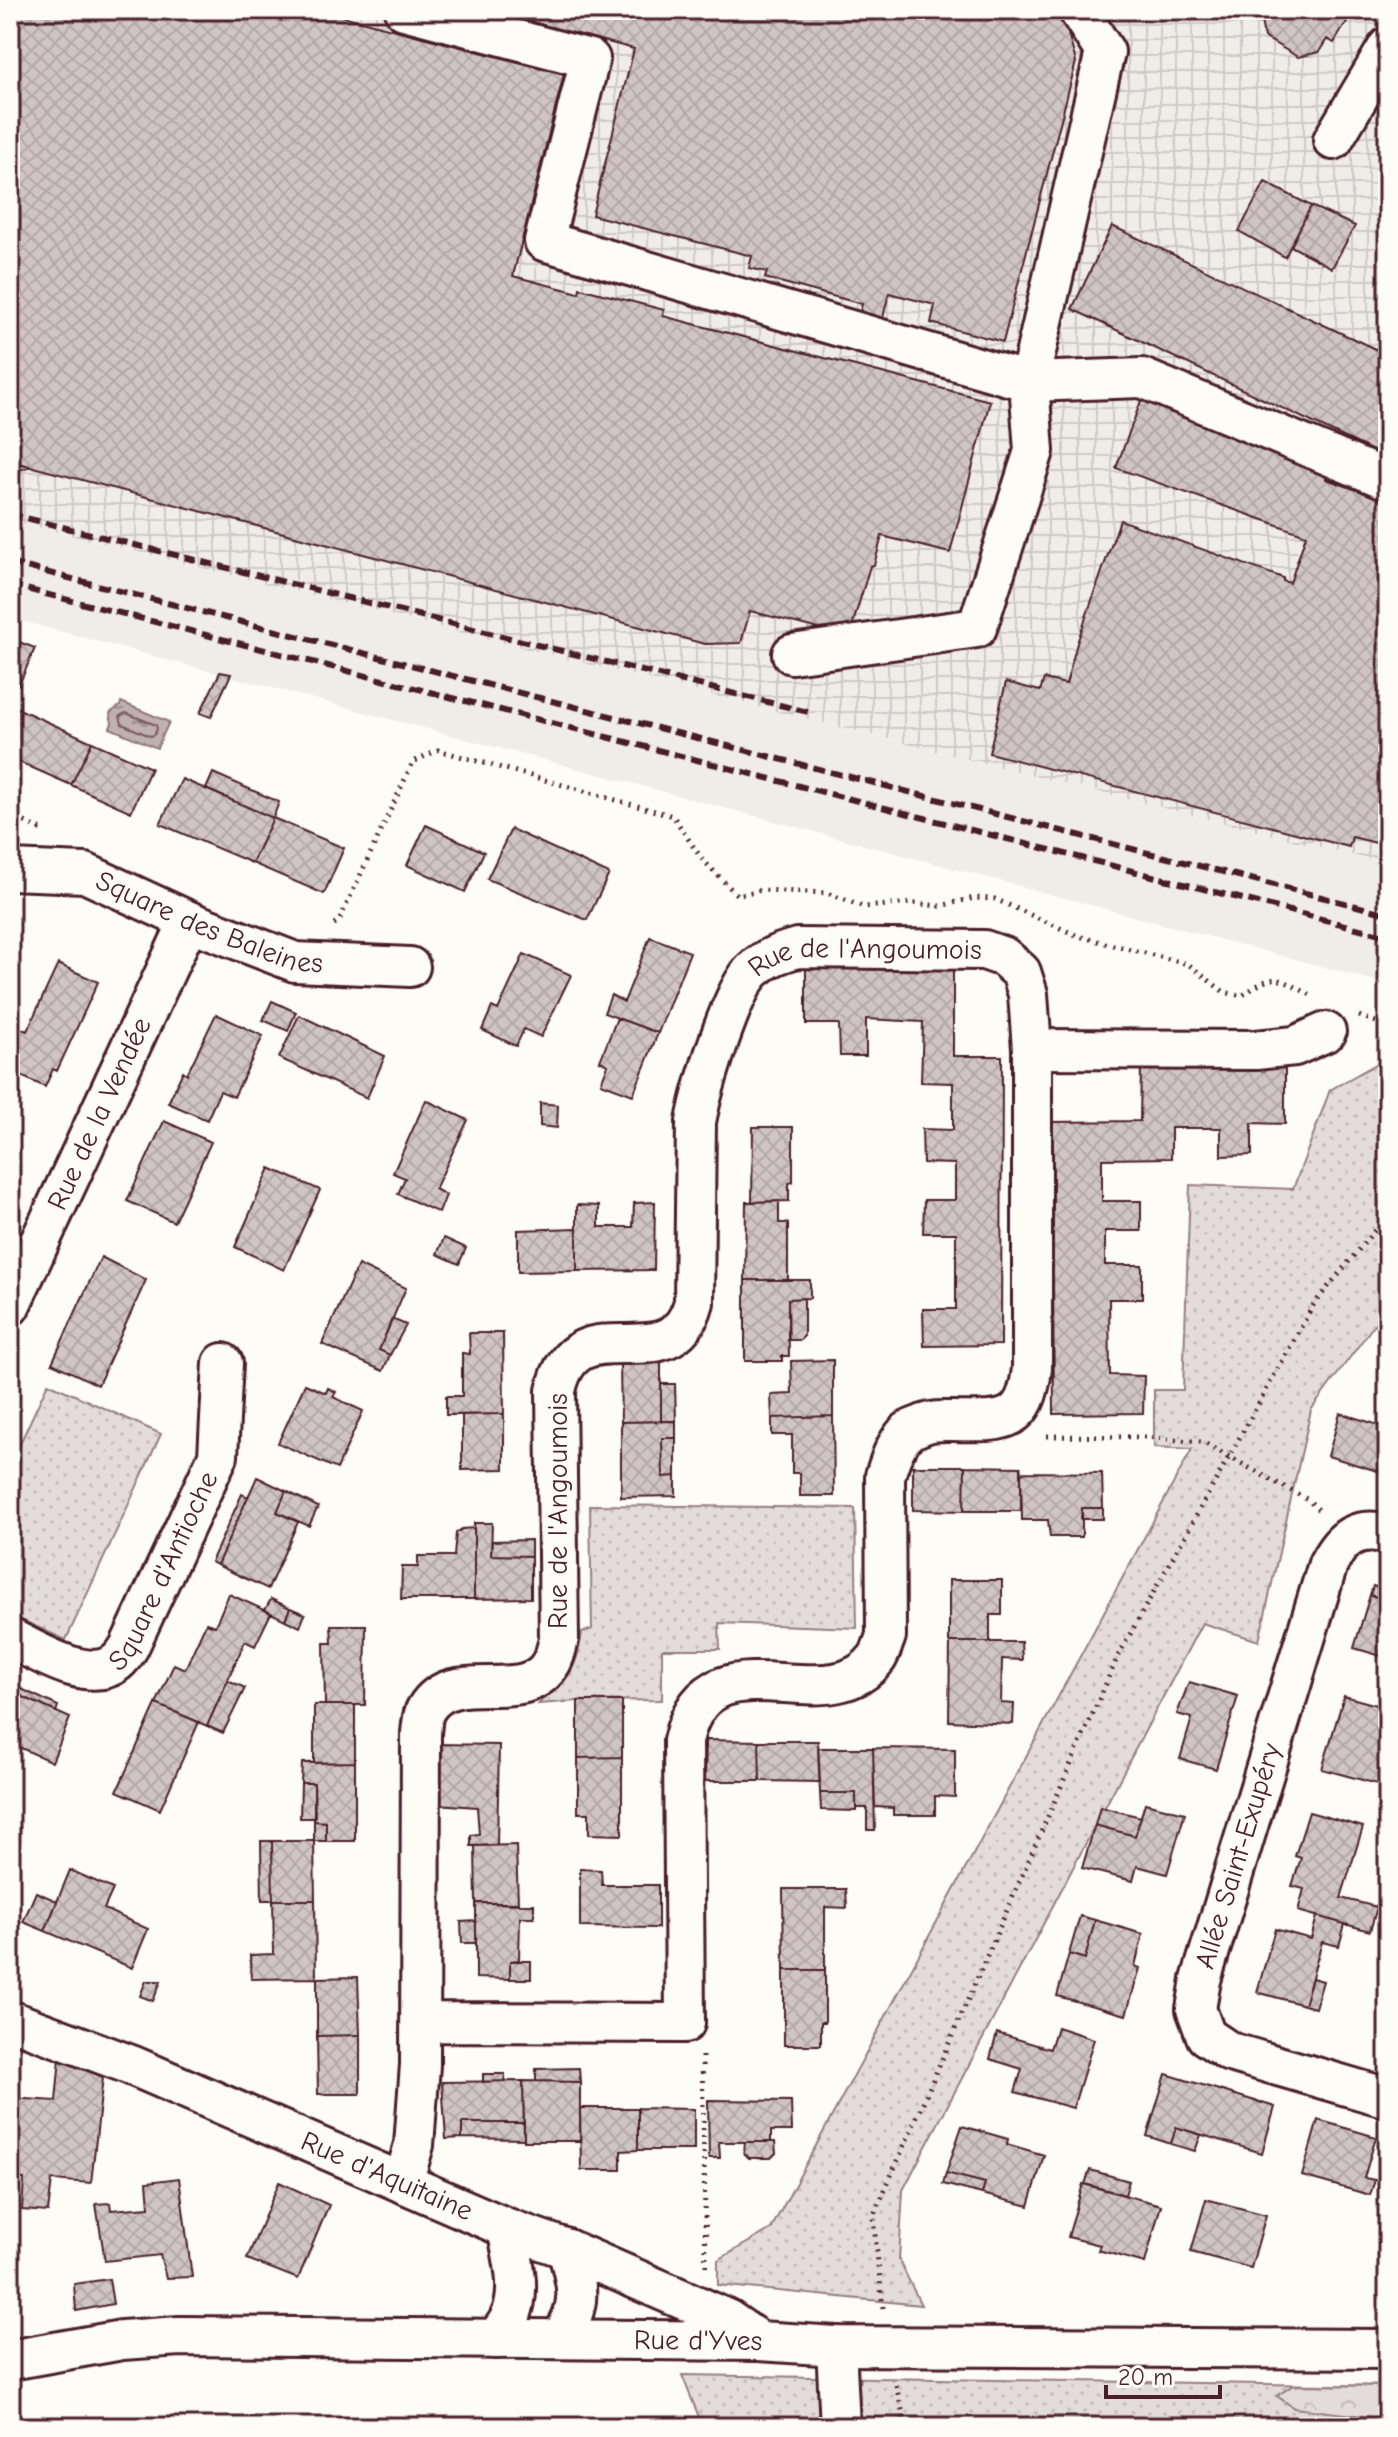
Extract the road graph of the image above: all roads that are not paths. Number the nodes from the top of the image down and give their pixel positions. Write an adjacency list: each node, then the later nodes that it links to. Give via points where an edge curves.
1 (404, 10): 5 (street, via 590,59 544,241)
2 (1078, 10): 5 (street, via 1105,52)
3 (1388, 47): 4 (street)
4 (1333, 140)
5 (1029, 382): 6 (street, via 1142,378); 7 (street, via 1034,451 977,628)
6 (1388, 480)
7 (792, 654)
8 (10, 870): 9 (street, Square des Baleines, via 85,873)
9 (189, 921): 10 (street, Square des Baleines, via 295,962); 13 (street, Rue de la Vendée)
10 (410, 967)
11 (1338, 1022): 12 (street, via 1295,1046 1256,1050)
12 (1032, 1049): 19 (street, Rue de l'Angoumois, via 1032,1368 1024,1404 991,1422 932,1421 909,1430 892,1454 885,1476 886,1636 878,1657 858,1676 829,1683 737,1683 715,1689 698,1702 687,1721 683,1741 698,2033); 19 (street, Rue de l'Angoumois, via 1021,972 1004,957 984,950 797,948 773,955 744,983 701,1095 696,1122 694,1302 689,1320 675,1336 657,1343 593,1345 573,1356 560,1373 559,1639 551,1664 537,1678 517,1685 459,1687 438,1695 424,1710)
13 (23, 1245): 14 (street, Rue de la Vendée)
14 (10, 1306)
15 (223, 1363): 17 (street, Square d'Antioche, via 218,1456 129,1647 116,1664 89,1672)
16 (1388, 1534): 20 (street, Allée Saint-Exupéry, via 1364,1531 1348,1537 1328,1564 1196,2009 1206,2036 1230,2052)
17 (10, 1638)
18 (10, 2020): 21 (street, Rue d'Aquitaine, via 131,2065)
19 (421, 2022): 21 (street, Rue de l'Angoumois, via 414,2145)
20 (1388, 2098)
21 (403, 2183): 22 (street, Rue d'Aquitaine)
22 (507, 2228): 23 (street, Rue d'Aquitaine); 25 (street, via 515,2305)
23 (567, 2249): 24 (street, via 577,2304); 26 (street, Rue d'Aquitaine, via 727,2319)
24 (561, 2338): 25 (street, Rue d'Yves); 26 (street, Rue d'Yves)
25 (496, 2339): 29 (street, Rue d'Yves, via 180,2336 122,2340)
26 (759, 2341): 27 (street, Rue d'Yves)
27 (836, 2346): 28 (street, Rue d'Yves); 30 (street)
28 (1388, 2349)
29 (10, 2360)
30 (840, 2427)

